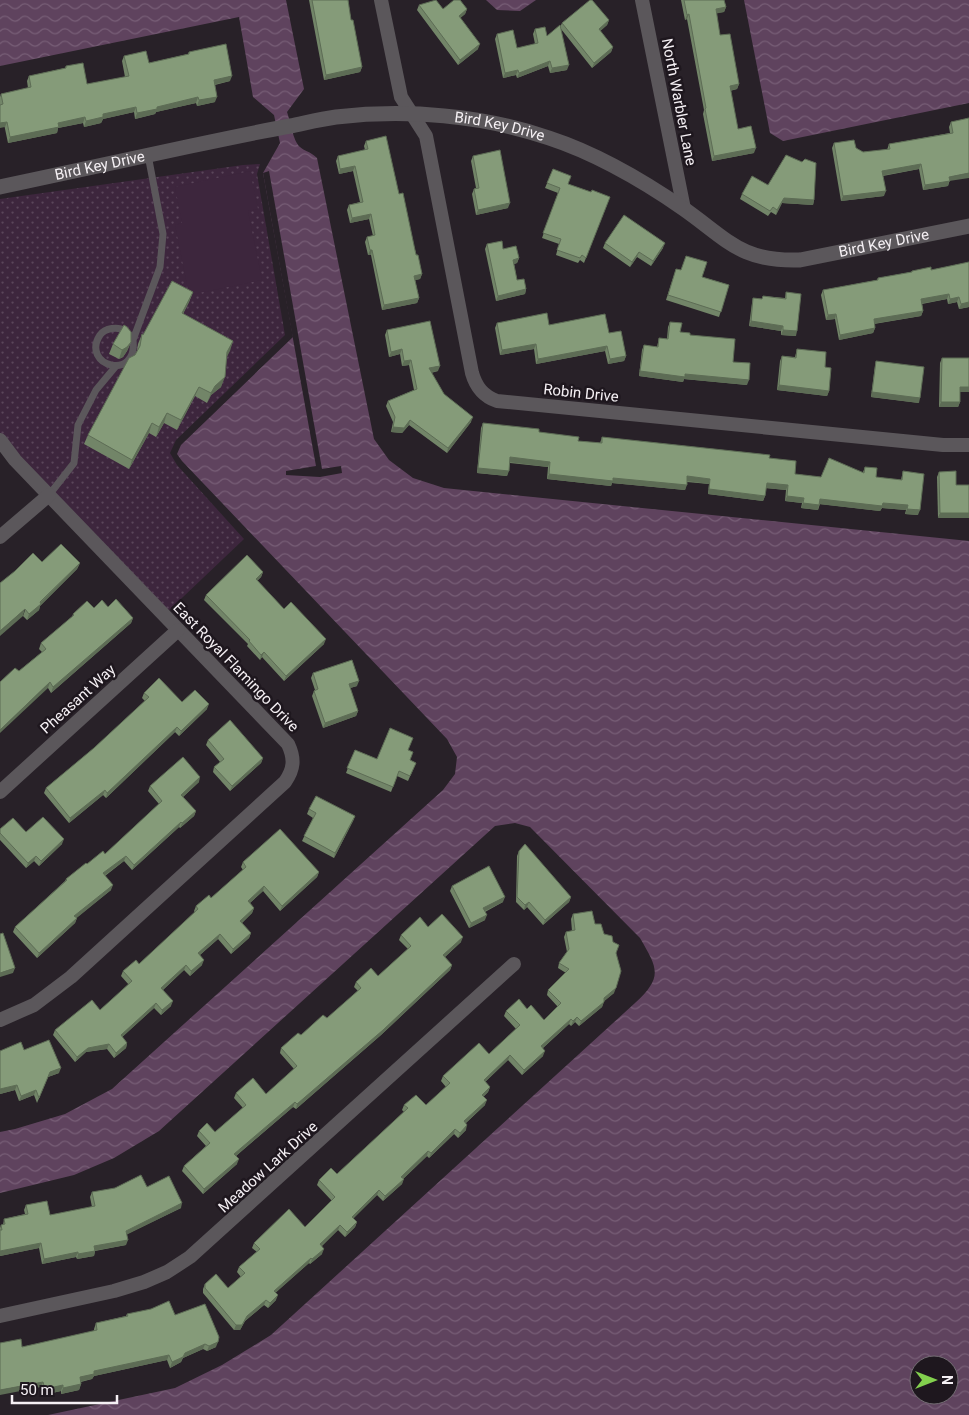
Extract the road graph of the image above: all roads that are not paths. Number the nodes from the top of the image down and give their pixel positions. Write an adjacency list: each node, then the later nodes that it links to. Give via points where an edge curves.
1 (381, 0): 3 (street, via 401,97)
2 (642, 0): 6 (street, North Warbler Lane)
3 (411, 114): 4 (street, Bird Key Drive, via 334,118); 6 (street, Bird Key Drive, via 476,120 549,138 618,168); 11 (street, Robin Drive, via 426,136 472,373 479,390 488,398 943,445)
4 (148, 155): 5 (street, Bird Key Drive); 8 (lane, via 163,234 160,267)
5 (0, 187)
6 (684, 210): 7 (street, Bird Key Drive, via 747,253 786,260 800,260)
7 (969, 226)
8 (133, 340): 9 (lane, via 131,357); 9 (lane, via 125,331 114,328 102,332 96,342 97,354 104,363)
9 (116, 366): 12 (lane, via 96,390 78,425 74,464)
10 (0, 440): 12 (street, East Royal Flamingo Drive)
11 (969, 445)
12 (49, 495): 13 (street); 14 (street, East Royal Flamingo Drive)
13 (0, 537)
14 (178, 630): 15 (street, Pheasant Way); 17 (street, East Royal Flamingo Drive, via 288,744 293,759 291,774 72,977 34,1004)
15 (0, 792)
16 (514, 964): 18 (street, Meadow Lark Drive, via 190,1258 144,1282)
17 (0, 1020)
18 (0, 1316)

